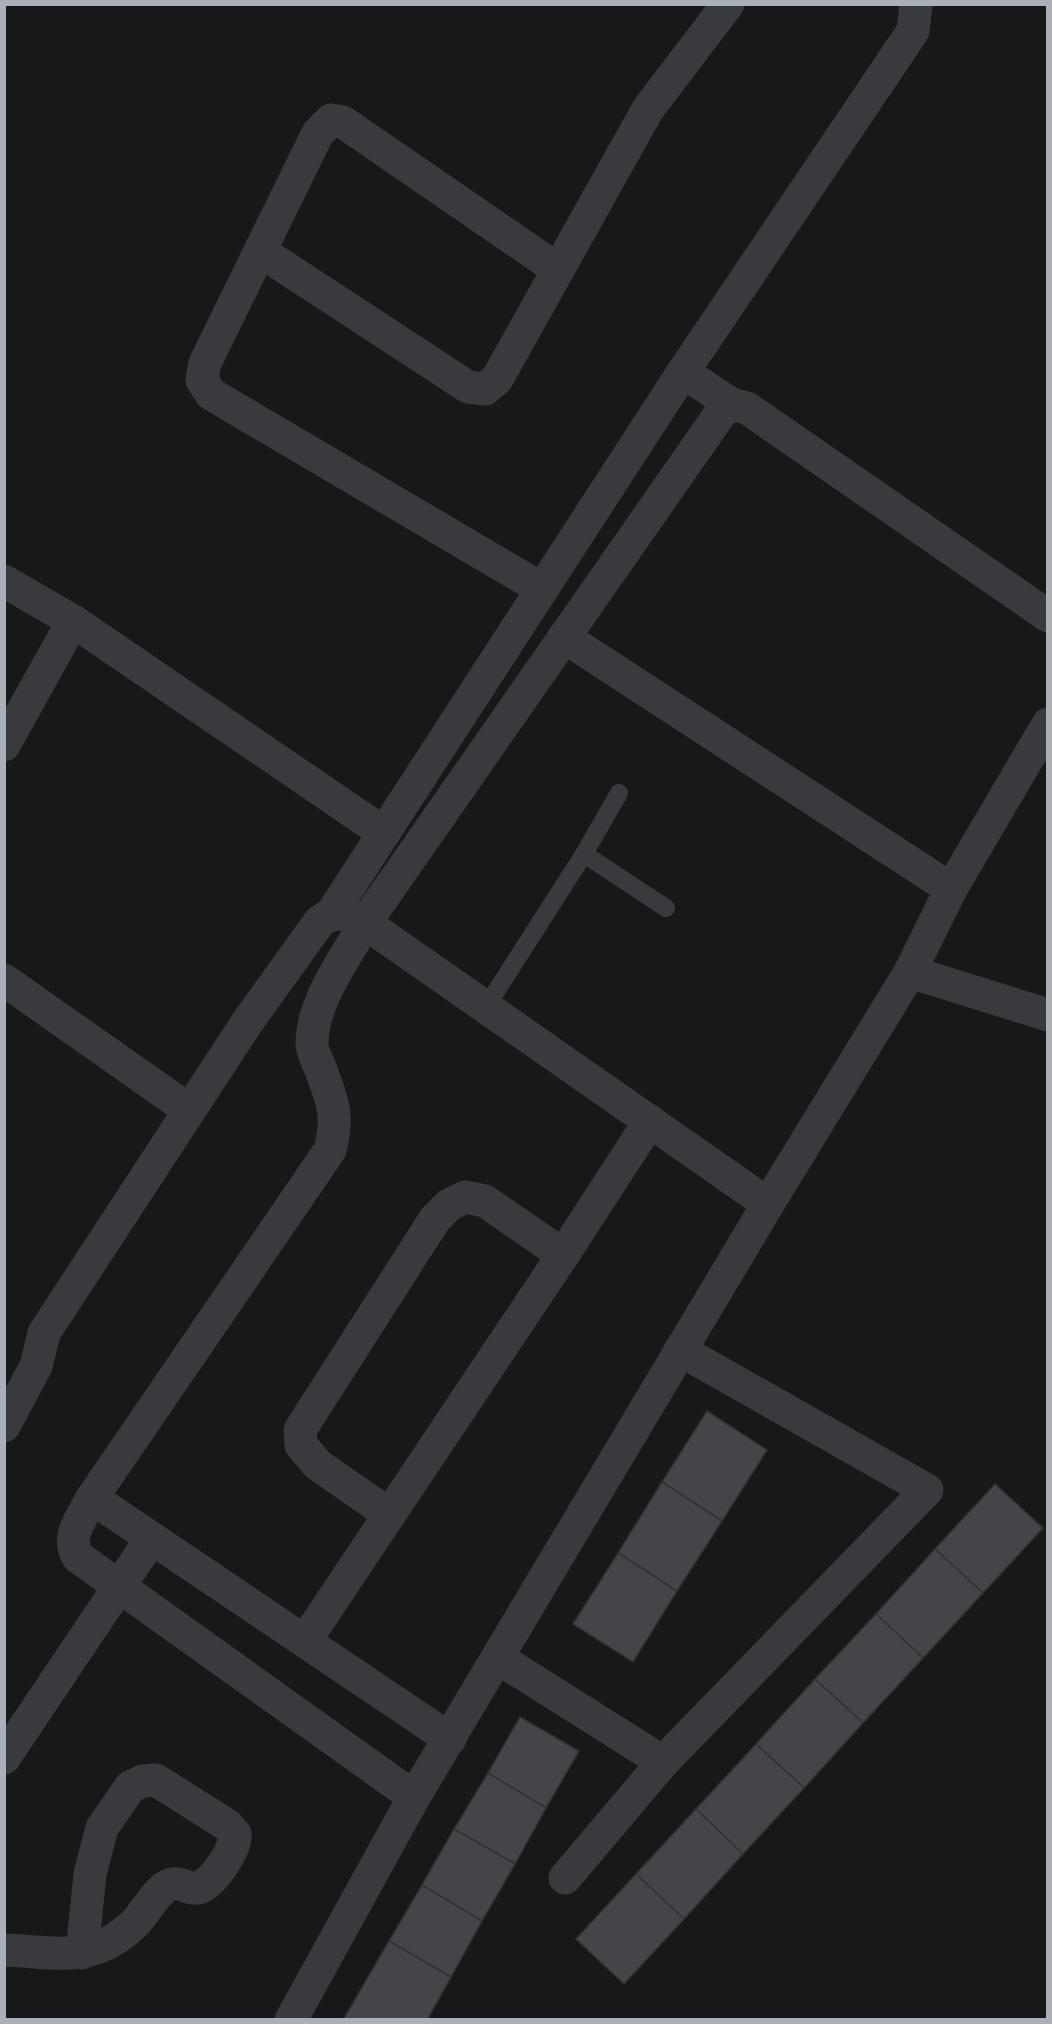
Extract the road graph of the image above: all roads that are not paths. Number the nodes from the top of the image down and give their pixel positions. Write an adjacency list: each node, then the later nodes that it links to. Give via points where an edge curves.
1 (728, 4): 5 (street, via 648,109)
2 (940, 4): 3 (street)
3 (915, 18): 6 (street)
4 (260, 252): 5 (street, via 468,387 476,388 485,388 497,379); 5 (street, via 318,133 331,120 343,122); 9 (street, via 205,363 202,380 210,394)
5 (557, 269)
6 (683, 372): 7 (street); 9 (street)
7 (731, 404): 10 (street, via 747,408); 12 (street, via 720,414)
8 (4, 581): 11 (street)
9 (542, 589): 16 (street)
10 (1047, 616)
11 (74, 621): 14 (street); 18 (street)
12 (564, 637): 17 (street); 20 (street)
13 (1047, 724): 20 (street)
14 (4, 745)
15 (619, 793): 19 (lane)
16 (404, 803): 17 (street); 18 (street)
17 (431, 827): 23 (street)
18 (384, 833): 22 (street)
19 (584, 854): 21 (lane); 26 (lane)
20 (951, 889): 24 (street)
21 (666, 908)
22 (332, 913): 23 (street, via 345,913); 28 (street, via 320,921 267,994)
23 (365, 923): 26 (street); 34 (street, via 321,1002 315,1022 312,1046 331,1097 336,1124 330,1150)
24 (910, 972): 27 (street); 30 (street)
25 (4, 980): 28 (street)
26 (486, 1007): 29 (street)
27 (1047, 1015)
28 (189, 1110): 33 (street, via 44,1333 36,1366)
29 (650, 1121): 30 (street); 31 (street)
30 (768, 1204): 32 (street)
31 (563, 1255): 35 (street); 35 (street, via 485,1201 465,1197 449,1205 435,1219 300,1430 301,1445 318,1465)
32 (680, 1350): 39 (street); 42 (street, via 927,1490)
33 (4, 1426)
34 (92, 1498): 36 (street); 37 (street, via 72,1537 72,1548 78,1557)
35 (389, 1514): 38 (street)
36 (151, 1539): 37 (street); 38 (street)
37 (120, 1588): 41 (street); 43 (street)
38 (305, 1641): 40 (street)
39 (498, 1658): 40 (street); 42 (street)
40 (450, 1739): 43 (street)
41 (4, 1758)
42 (663, 1762): 44 (street)
43 (414, 1797): 47 (street)
44 (565, 1878)
45 (4, 1950): 46 (street)
46 (82, 1953): 46 (street, via 90,1874 102,1828 130,1787 156,1780 235,1834 234,1848 202,1887 194,1889 178,1883 165,1887 110,1944)
47 (291, 2019)

